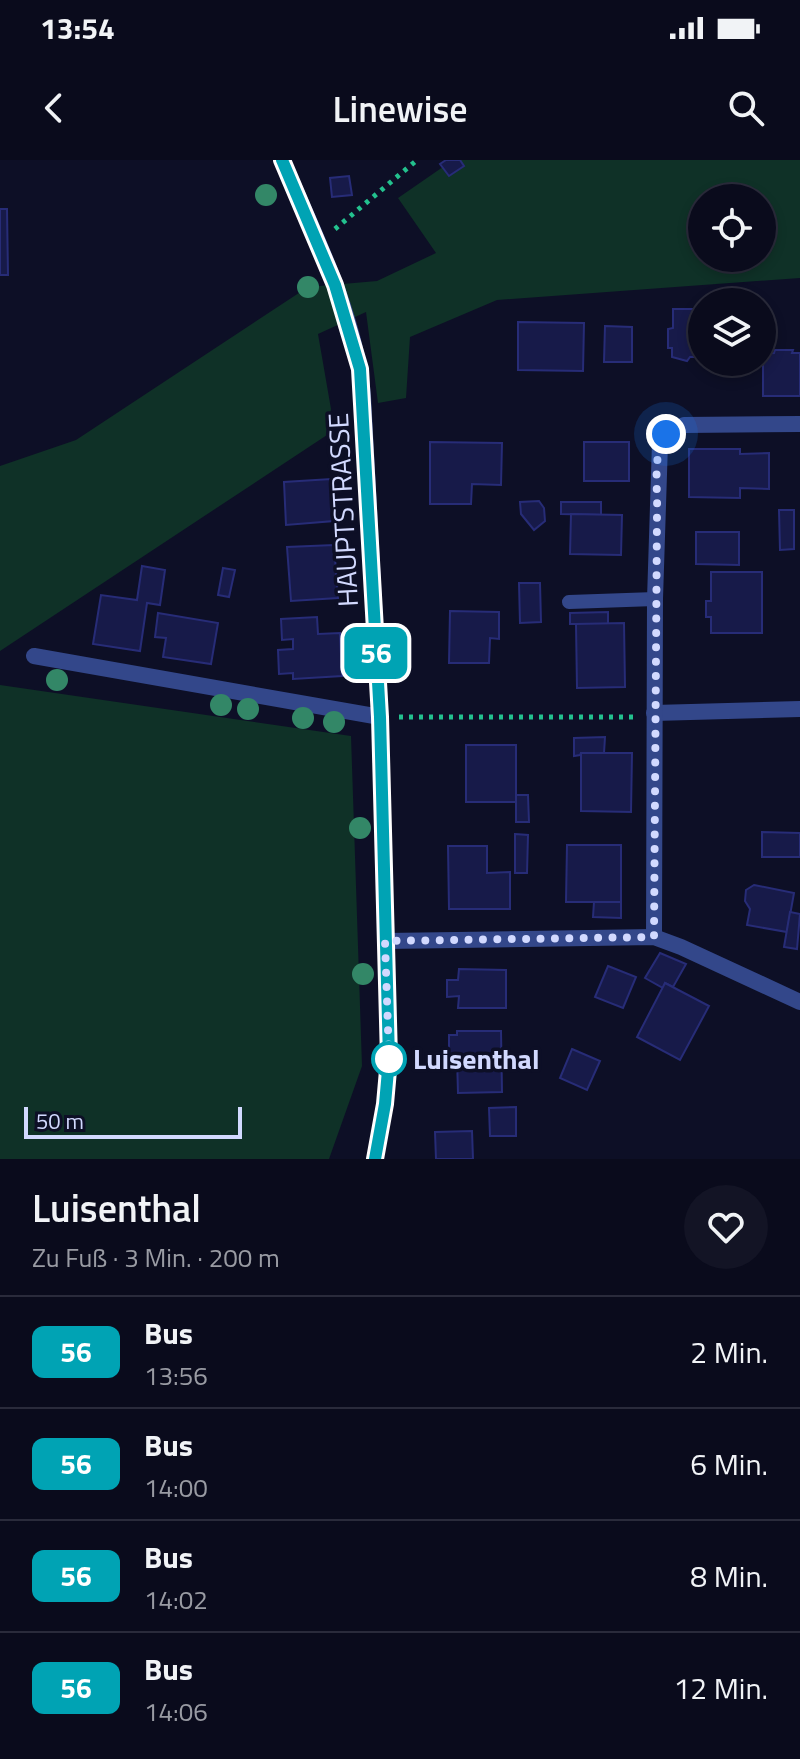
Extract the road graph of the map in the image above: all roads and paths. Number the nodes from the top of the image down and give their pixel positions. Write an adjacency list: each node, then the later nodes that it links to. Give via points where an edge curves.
1 (282, 160): 3 (street, HAUPTSTRASSE)
2 (417, 160): 3 (path)
3 (319, 244): 10 (street, HAUPTSTRASSE, via 360,369)
4 (800, 424): 5 (street, via 684,425 666,434 659,455)
5 (655, 599): 6 (lane); 9 (street)
6 (569, 602)
7 (34, 656): 10 (street)
8 (800, 709): 9 (street)
9 (654, 715): 10 (path); 11 (street)
10 (380, 717): 12 (street, HAUPTSTRASSE)
11 (654, 937): 12 (street); 13 (street)
12 (385, 941): 14 (street, HAUPTSTRASSE, via 389,1059)
13 (800, 1002)
14 (375, 1159)

